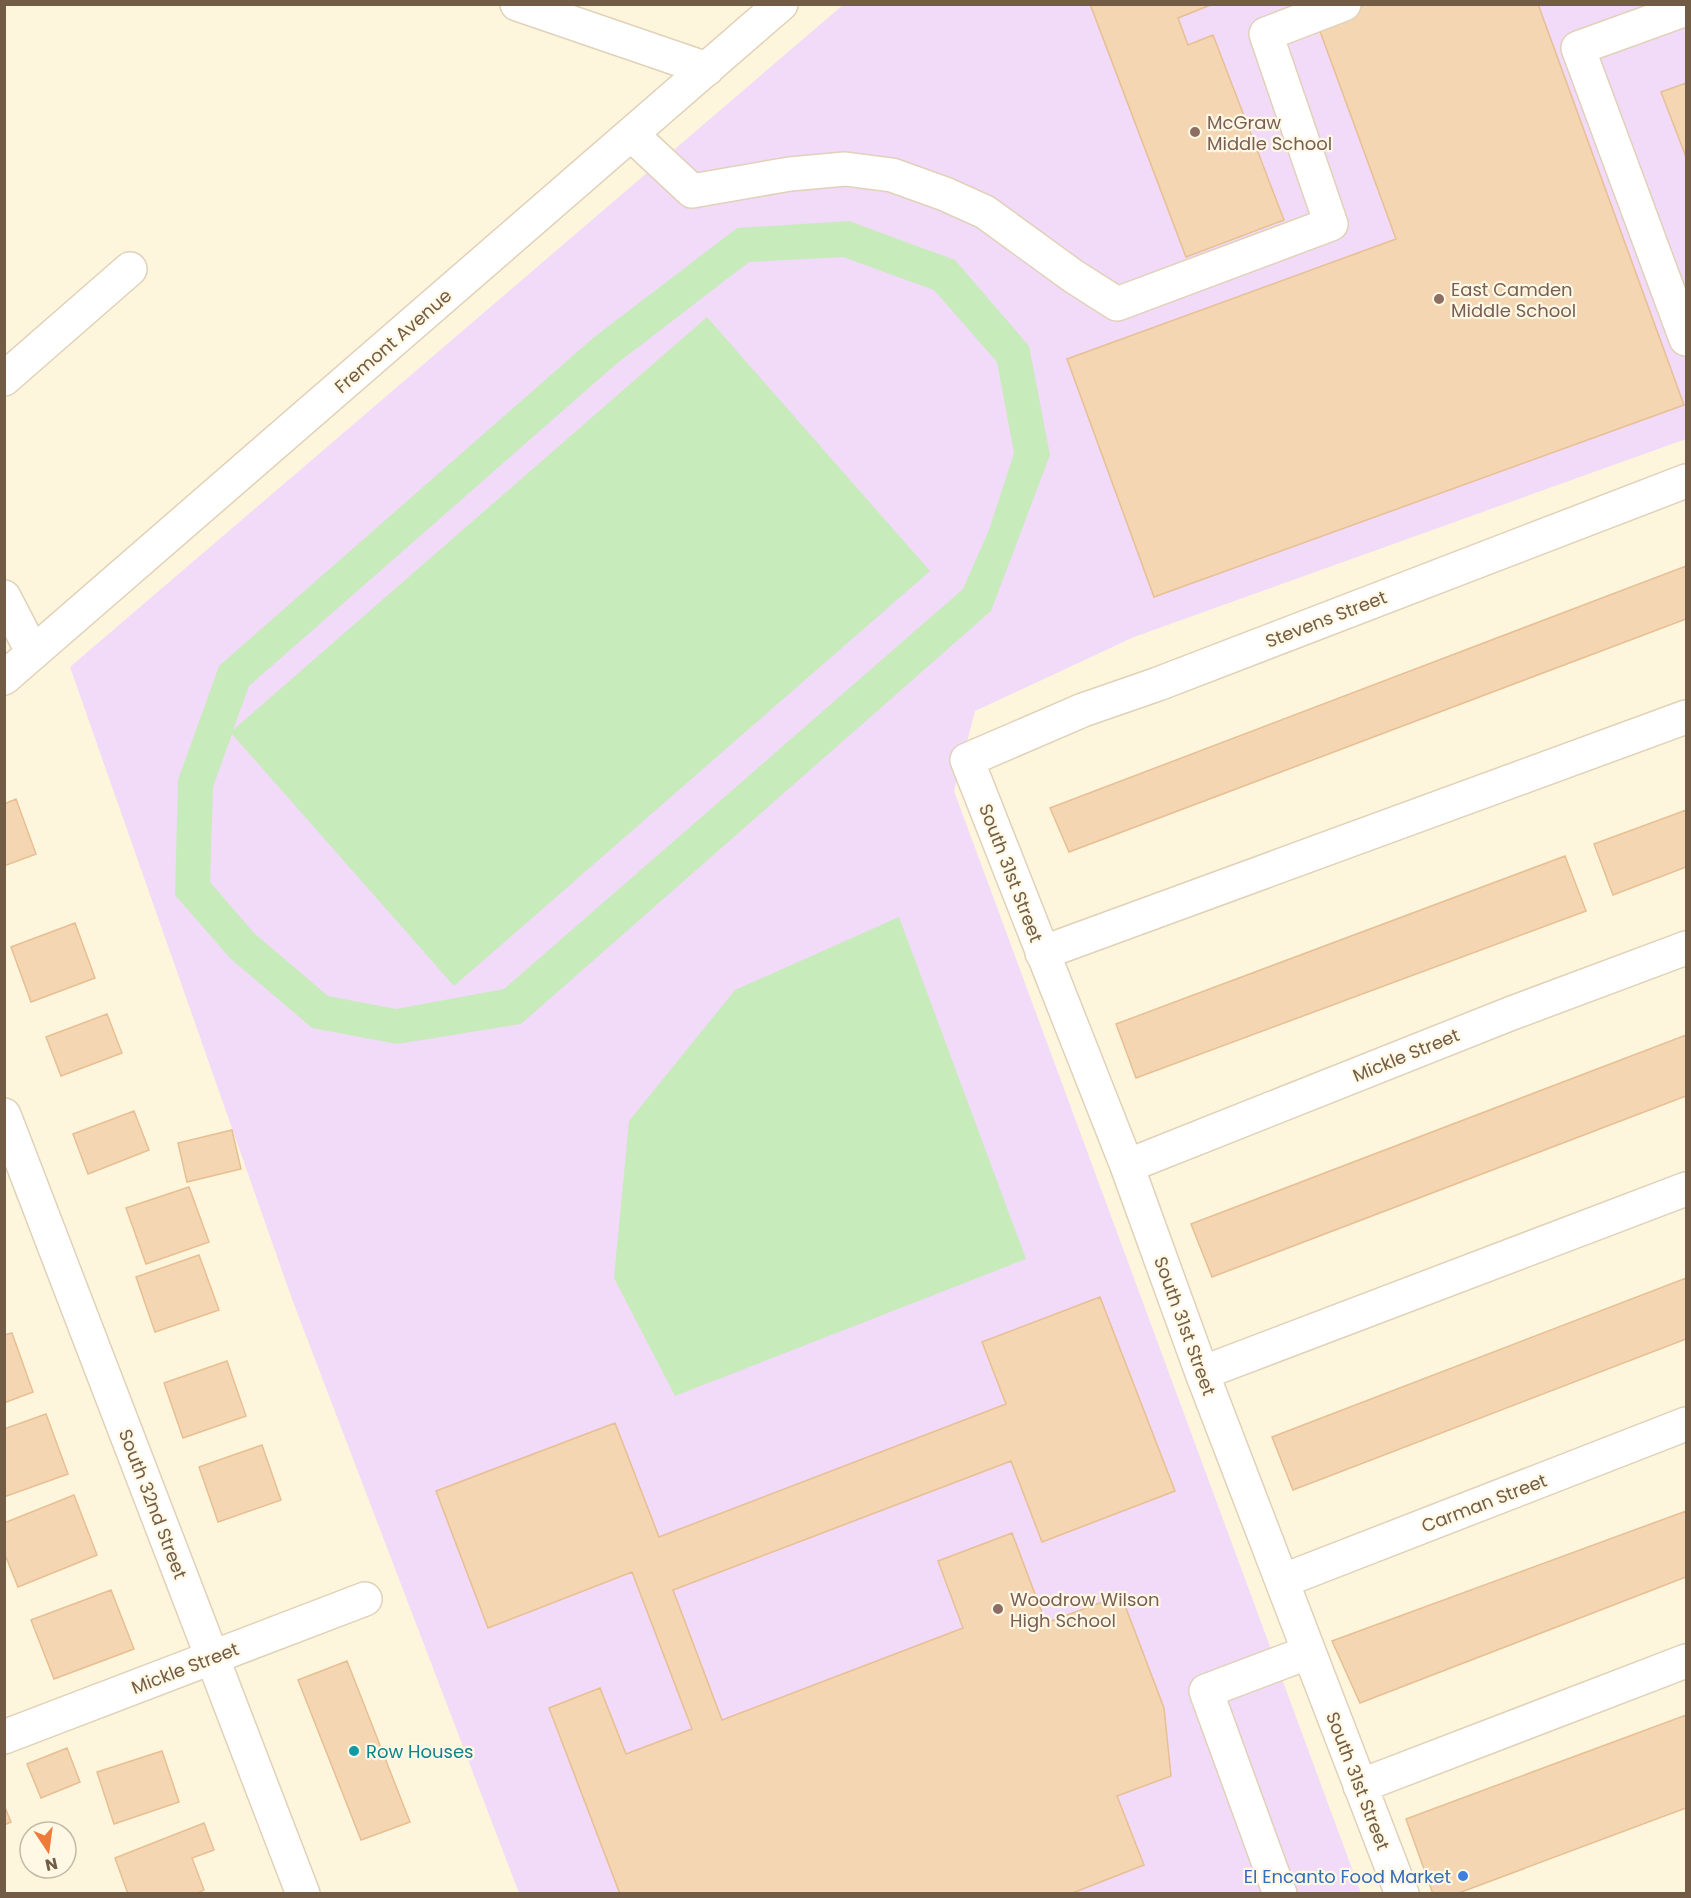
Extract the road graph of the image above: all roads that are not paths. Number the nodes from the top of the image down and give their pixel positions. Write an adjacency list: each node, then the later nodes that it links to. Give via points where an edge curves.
1 (517, 4): 5 (street)
2 (781, 4): 5 (street, Fremont Avenue)
3 (1344, 4): 6 (street, via 1266,34 1331,224 1117,304 985,212 892,175 845,169 692,191)
4 (1686, 9): 8 (street, via 1578,48)
5 (707, 69): 6 (street, Fremont Avenue)
6 (632, 135): 12 (street, Fremont Avenue)
7 (130, 269): 9 (street)
8 (1686, 339)
9 (4, 379)
10 (1686, 481): 15 (street, Stevens Street, via 1083,710)
11 (4, 597): 12 (street)
12 (33, 653): 13 (street, Fremont Avenue)
13 (4, 678)
14 (1686, 717): 17 (street)
15 (967, 760): 17 (street, South 31st Street)
16 (1686, 948): 19 (street, Mickle Street)
17 (1042, 953): 19 (street, South 31st Street)
18 (4, 1115): 26 (street, South 32nd Street)
19 (1127, 1166): 21 (street, South 31st Street)
20 (1686, 1189): 21 (street)
21 (1202, 1373): 23 (street, South 31st Street)
22 (1686, 1424): 23 (street, Carman Street)
23 (1282, 1581): 25 (street, South 31st Street)
24 (365, 1599): 26 (street, Mickle Street)
25 (1309, 1652): 29 (street, South 31st Street); 31 (street, via 1206,1691)
26 (212, 1657): 28 (street, Mickle Street); 30 (street, South 32nd Street)
27 (1686, 1661): 29 (street)
28 (4, 1737)
29 (1360, 1786): 32 (street, South 31st Street)
30 (303, 1893)
31 (1280, 1893)
32 (1402, 1893)

